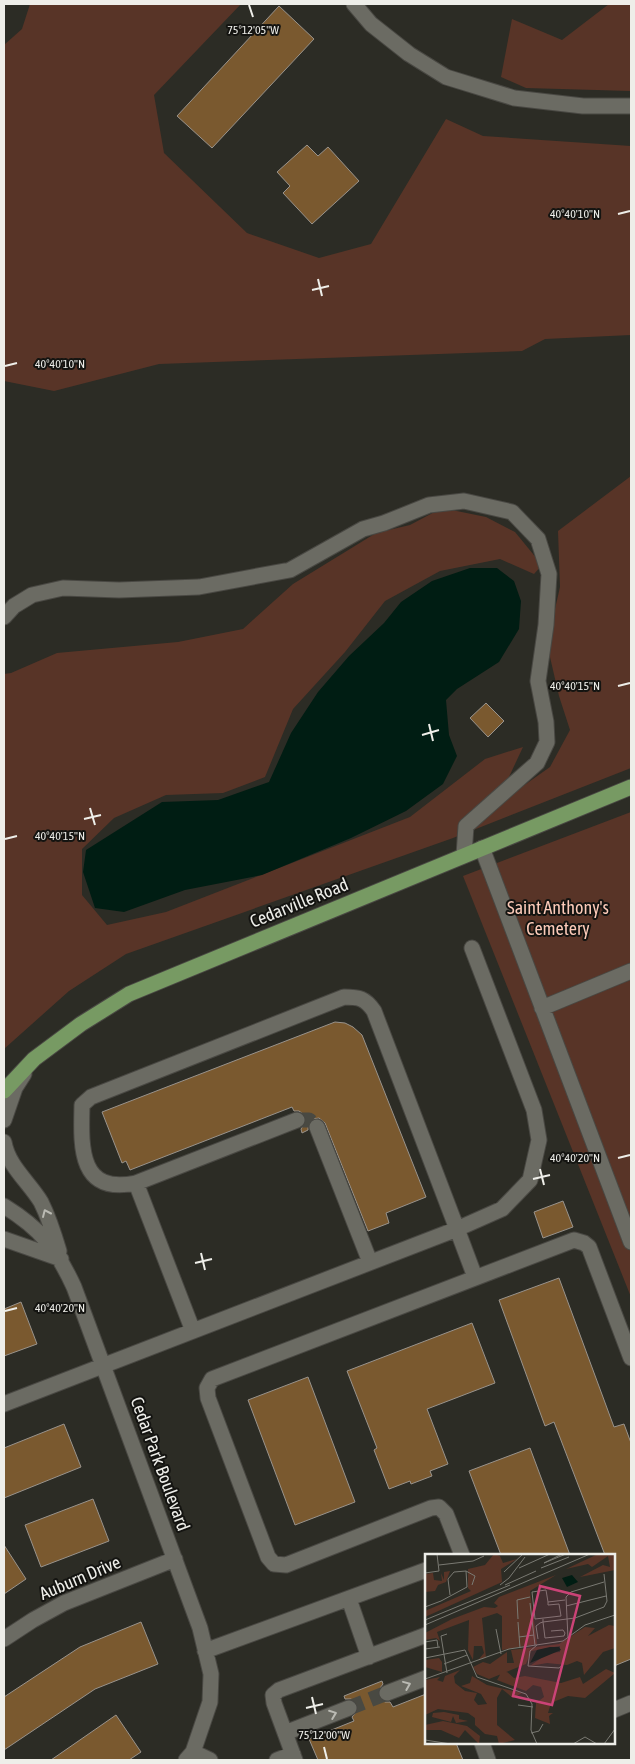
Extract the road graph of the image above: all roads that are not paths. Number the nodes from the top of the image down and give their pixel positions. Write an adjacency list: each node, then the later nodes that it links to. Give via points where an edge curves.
1 (354, 4): 2 (street, via 371,24 409,54 446,77 514,98 583,106)
2 (631, 106)
3 (4, 617): 6 (street, via 32,595 63,588 199,588 290,570 362,529 429,505 464,502 512,512 538,539 549,574 538,682 547,742 536,763 466,826)
4 (631, 786): 5 (main road, Cedarville Road)
5 (482, 848): 6 (main road, Cedarville Road); 9 (street)
6 (464, 855): 10 (main road, Cedarville Road, via 129,994)
7 (472, 948): 18 (street, via 534,1110 539,1140 530,1180 502,1209)
8 (631, 971): 9 (street)
9 (542, 1008): 20 (street)
10 (34, 1059): 11 (main road, Cedarville Road); 12 (street, via 15,1088)
11 (4, 1091)
12 (4, 1120)
13 (297, 1120): 16 (street)
14 (317, 1127): 22 (street)
15 (4, 1142): 21 (street, one-way to 15, via 53,1229 40,1201 15,1167)
16 (136, 1182): 18 (street, via 110,1185 98,1179 88,1166 82,1150 82,1105 91,1096 344,997 360,997 374,1012); 24 (street)
17 (4, 1206): 21 (street, Cedar Park Boulevard, via 39,1232)
18 (457, 1229): 22 (street); 23 (street)
19 (4, 1239): 21 (street)
20 (631, 1242)
21 (61, 1259): 26 (street, Cedar Park Boulevard)
22 (370, 1262): 24 (street)
23 (475, 1278): 25 (street, via 574,1240 584,1243 589,1247); 28 (street, via 212,1379 207,1388 268,1557 274,1564 286,1565 439,1507 446,1514)
24 (193, 1331): 26 (street)
25 (631, 1358)
26 (104, 1365): 27 (street); 29 (street, Cedar Park Boulevard)
27 (4, 1404)
28 (462, 1554)
29 (175, 1559): 33 (street, Auburn Drive, via 64,1603); 34 (street, Cedar Park Boulevard)
30 (425, 1570): 31 (street)
31 (348, 1599): 34 (street); 35 (street)
32 (425, 1635): 35 (street)
33 (4, 1639)
34 (205, 1651): 43 (street, Cedar Park Boulevard, via 211,1674 210,1702)
35 (369, 1657): 41 (street, via 273,1695)
36 (425, 1678): 37 (street, one-way to 36)
37 (387, 1693)
38 (631, 1703): 40 (street)
39 (349, 1708): 41 (street, one-way to 39)
40 (615, 1710)
41 (285, 1733): 44 (street)
42 (482, 1744): 47 (street)
43 (190, 1756): 45 (street)
44 (294, 1757): 46 (street)
45 (210, 1760)
46 (277, 1760)
47 (488, 1760)

